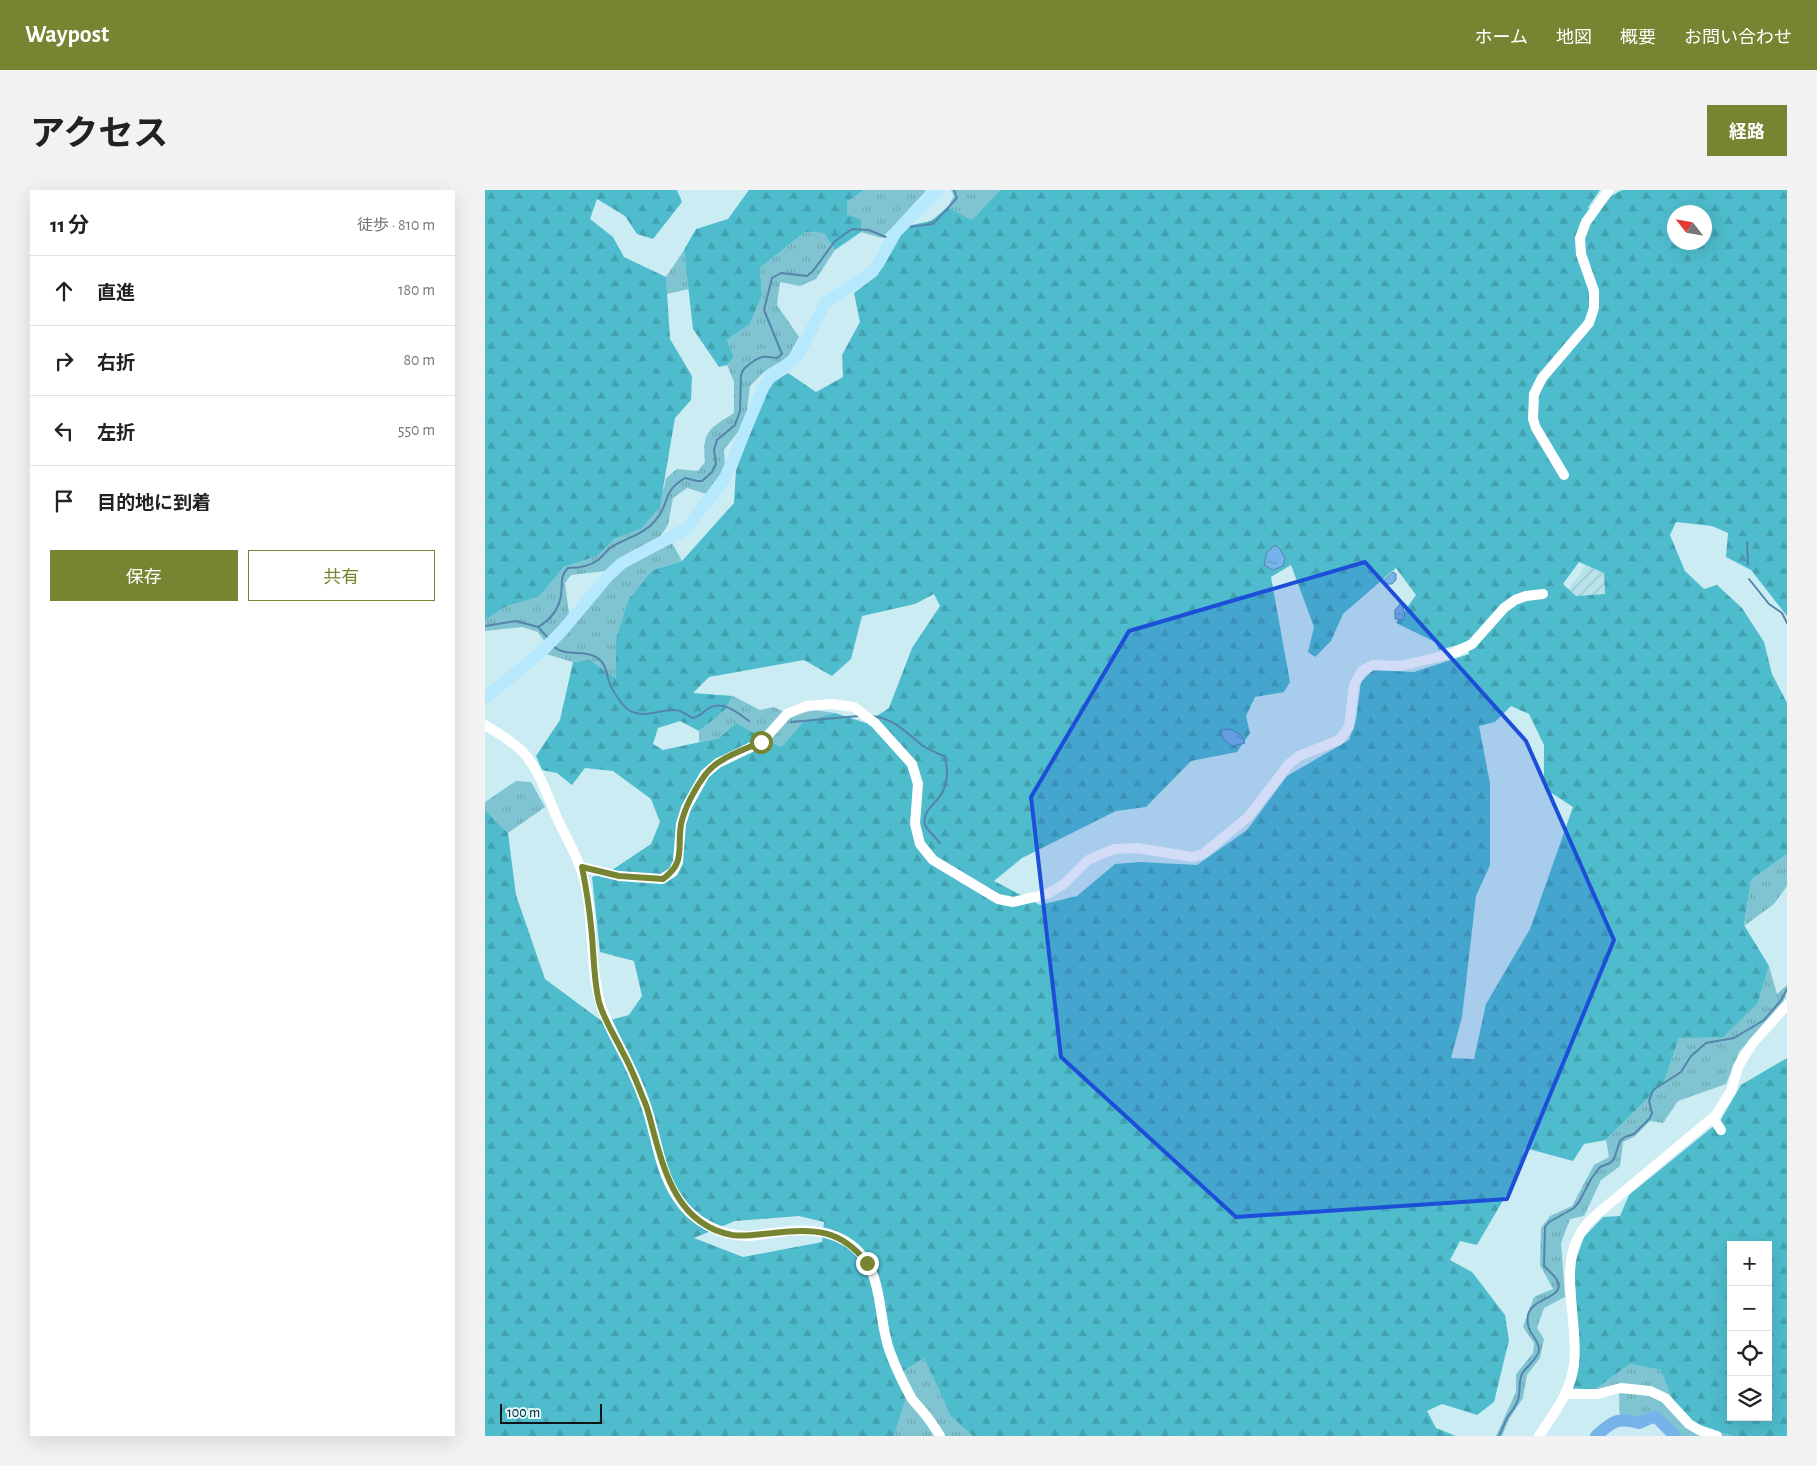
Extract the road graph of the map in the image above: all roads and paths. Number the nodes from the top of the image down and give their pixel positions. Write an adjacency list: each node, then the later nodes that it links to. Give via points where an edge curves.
1 (937, 190): 5 (main road, via 895,232 871,272 826,302 799,353 771,376 725,478 687,529 622,563 541,652)
2 (1609, 190): 3 (street, via 1586,222 1580,238 1581,254 1594,291 1594,308 1589,323 1542,378 1534,394 1535,428)
3 (1564, 475)
4 (1543, 594): 7 (street, via 1515,600 1503,608 1472,644 1454,653 1401,666 1373,665 1362,671 1354,685 1349,727 1339,740 1299,756 1289,764 1247,817 1203,854 1192,857 1137,848 1114,848 1088,860 1063,884 1047,894 1013,902 998,898 933,860 920,844 915,824 918,784 912,764 861,712 854,707 832,704 806,706 787,714 761,742 718,763 705,774 681,824 678,862 673,872 663,879 619,876)
5 (485, 698)
6 (485, 725): 7 (street, via 516,746 536,770)
7 (582, 867): 12 (street, via 599,1002 645,1101 660,1156 677,1198 704,1224 732,1235 806,1229 825,1232 853,1246 874,1276 883,1330 900,1375 913,1400)
8 (1787, 1005): 9 (street, via 1745,1055 1731,1091)
9 (1717, 1115): 10 (street, via 1715,1121); 11 (street, via 1596,1215 1579,1234 1571,1256 1575,1346 1574,1365)
10 (1721, 1130)
11 (1566, 1394): 13 (street); 14 (street, via 1598,1394 1621,1388 1650,1391 1665,1398 1689,1424)
12 (940, 1436)
13 (1539, 1436)
14 (1717, 1436)

